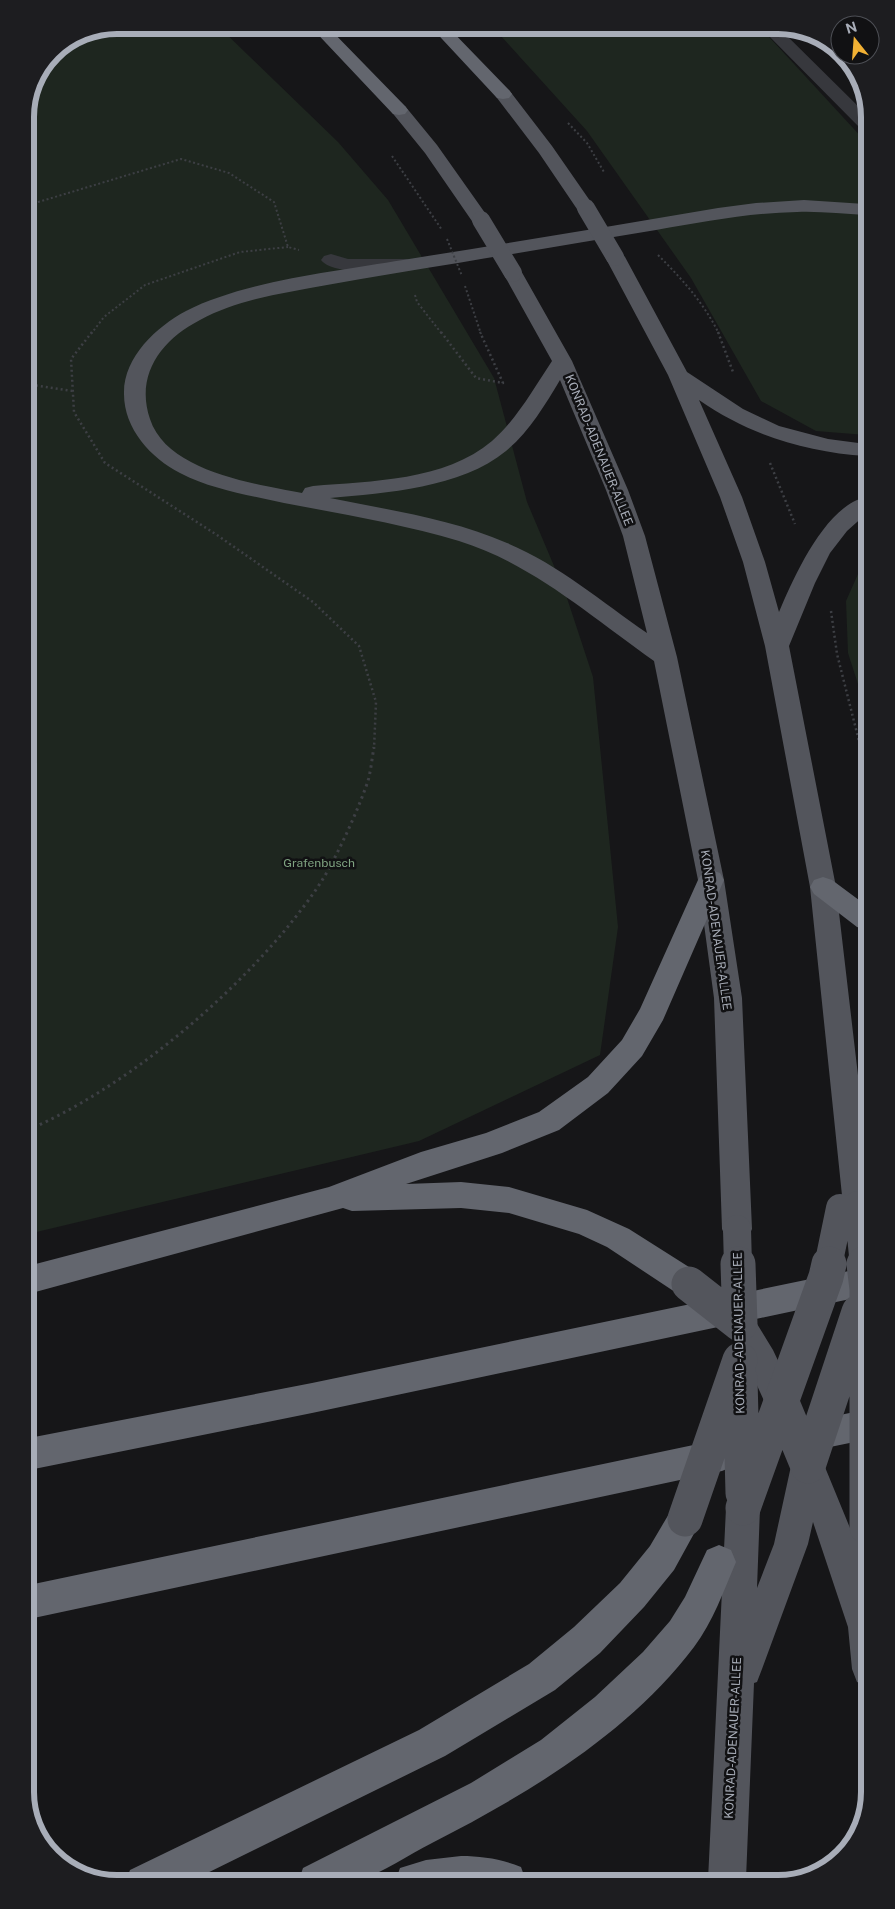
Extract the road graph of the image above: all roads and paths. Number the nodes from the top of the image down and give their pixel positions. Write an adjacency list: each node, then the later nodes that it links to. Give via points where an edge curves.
1 (327, 34): 5 (highway)
2 (446, 34): 4 (highway)
3 (775, 34): 6 (street)
4 (503, 94): 17 (main road, bridge, via 586,208)
5 (399, 110): 16 (main road, KONRAD-ADENAUER-ALLEE, bridge, via 481,220)
6 (861, 119)
7 (389, 152): 10 (path)
8 (34, 204): 12 (path, via 180,159 228,173 274,202)
9 (861, 210): 15 (main road, via 794,206 734,212)
10 (442, 230)
11 (447, 239): 15 (path, bridge, via 477,328 503,383 476,378 417,302)
12 (288, 247): 14 (path); 19 (path, via 240,252 145,285 104,317 71,359)
13 (655, 252): 20 (path, via 693,292 713,325)
14 (331, 260): 15 (street, via 347,265)
15 (407, 265): 22 (main road, via 262,292 212,307 171,330 144,359 136,375 134,400 141,425 167,456 210,479 237,488)
16 (562, 361): 22 (main road, via 517,427 498,447 479,458 449,472 416,480 379,487); 26 (main road, KONRAD-ADENAUER-ALLEE, via 634,536)
17 (678, 375): 20 (main road, via 720,405); 25 (main road, via 731,497 754,562)
18 (34, 385): 19 (path)
19 (73, 390): 31 (path, via 74,412 105,463 217,534 314,602 359,646 376,702 376,739 368,780 333,862 303,908 264,955 170,1041 113,1083)
20 (755, 422): 21 (main road, via 810,442); 24 (path)
21 (861, 450)
22 (284, 495): 26 (main road, via 431,527 490,544 531,564)
23 (861, 508): 24 (main road, via 840,525)
24 (813, 564): 25 (main road); 27 (path, via 830,589 837,654)
25 (777, 646): 29 (main road)
26 (665, 657): 28 (main road, KONRAD-ADENAUER-ALLEE)
27 (861, 750)
28 (711, 880): 32 (highway, via 654,1012 632,1048 598,1085 549,1121); 39 (main road, KONRAD-ADENAUER-ALLEE, bridge, via 728,998)
29 (823, 888): 30 (highway); 33 (main road, via 852,1149)
30 (861, 915)
31 (34, 1127)
32 (330, 1199): 35 (highway); 36 (highway, via 462,1195 509,1200 586,1223 639,1250)
33 (849, 1206): 34 (main road, bridge); 42 (main road, bridge)
34 (861, 1256)
35 (34, 1278)
36 (688, 1284): 39 (main road, bridge)
37 (861, 1286): 44 (highway)
38 (861, 1306): 45 (main road, bridge)
39 (740, 1324): 40 (main road, KONRAD-ADENAUER-ALLEE); 42 (main road, via 762,1360)
40 (740, 1360): 46 (main road, KONRAD-ADENAUER-ALLEE, bridge); 47 (main road, bridge)
41 (861, 1386): 48 (main road, bridge)
42 (782, 1403): 45 (main road, bridge); 46 (main road, bridge)
43 (861, 1426): 51 (highway)
44 (34, 1453)
45 (808, 1466): 48 (main road); 52 (main road, via 791,1544)
46 (743, 1508): 49 (main road)
47 (685, 1519): 53 (highway, via 662,1558 632,1595 587,1640 542,1677 432,1743)
48 (851, 1531): 50 (main road)
49 (730, 1559): 52 (main road, KONRAD-ADENAUER-ALLEE); 54 (highway, via 682,1633 656,1665 608,1710 554,1753 484,1796)
50 (861, 1595)
51 (34, 1601)
52 (736, 1692): 55 (main road, KONRAD-ADENAUER-ALLEE)
53 (162, 1875)
54 (331, 1875)
55 (726, 1875)

